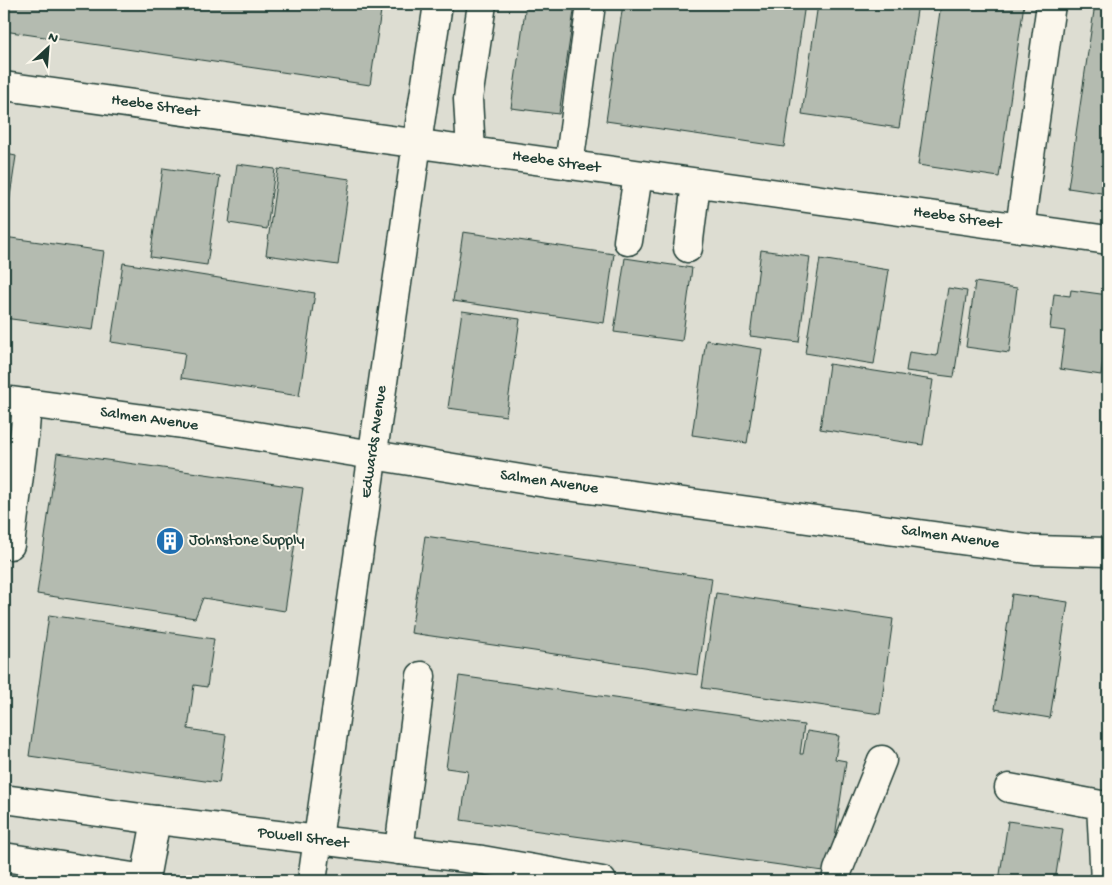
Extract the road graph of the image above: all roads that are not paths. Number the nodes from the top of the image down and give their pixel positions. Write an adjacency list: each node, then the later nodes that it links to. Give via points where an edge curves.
1 (438, 4): 6 (street, Edwards Avenue)
2 (482, 4): 7 (street, via 468,99)
3 (591, 4): 8 (street)
4 (1051, 4): 11 (street)
5 (4, 86): 6 (street, Heebe Street)
6 (417, 143): 7 (street, Heebe Street); 16 (street, Edwards Avenue)
7 (471, 151): 8 (street, Heebe Street)
8 (569, 165): 9 (street, Heebe Street)
9 (638, 174): 10 (street, Heebe Street); 13 (street)
10 (696, 183): 11 (street, Heebe Street); 14 (street)
11 (1020, 228): 12 (street, Heebe Street)
12 (1108, 240)
13 (628, 241)
14 (688, 248)
15 (15, 401): 16 (street, Salmen Avenue); 17 (street, via 25,428)
16 (373, 455): 18 (street, Salmen Avenue, via 552,484 1035,550); 24 (street, Edwards Avenue)
17 (10, 545)
18 (1102, 551)
19 (421, 676): 25 (street)
20 (882, 760): 29 (street)
21 (1009, 788): 30 (street, via 1101,805)
22 (4, 799): 23 (street, Powell Street)
23 (156, 820): 24 (street, Powell Street); 26 (street, via 146,879)
24 (318, 840): 25 (street, Powell Street); 27 (street, Edwards Avenue)
25 (399, 850): 28 (street, Powell Street, via 482,860)
26 (4, 857)
27 (312, 881)
28 (602, 881)
29 (836, 881)
30 (1105, 881)

